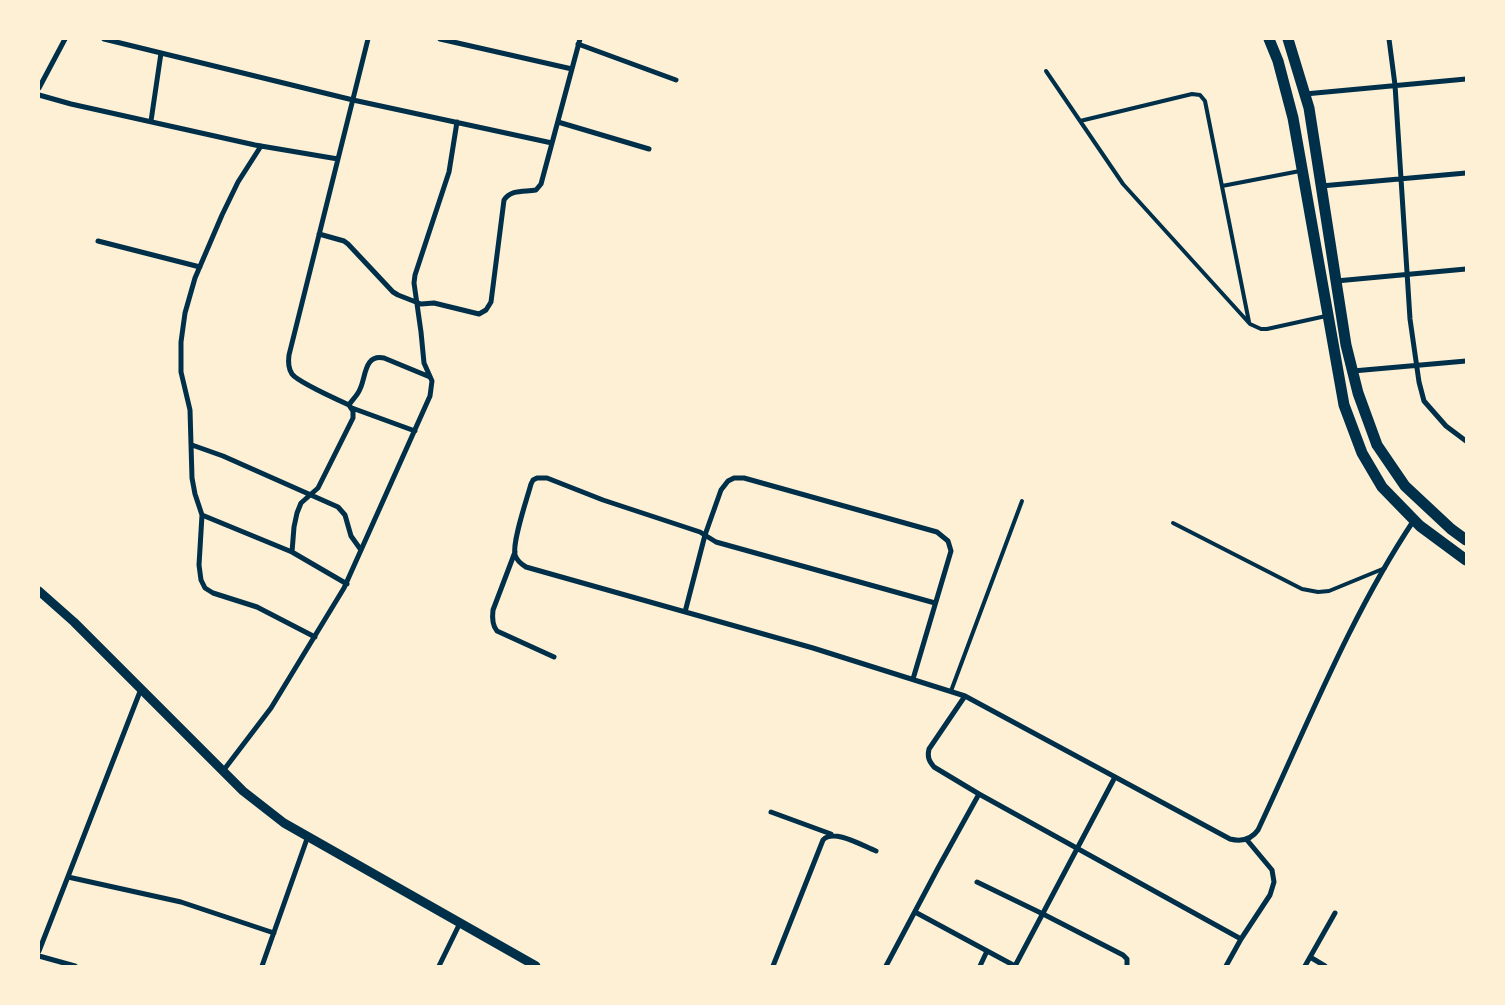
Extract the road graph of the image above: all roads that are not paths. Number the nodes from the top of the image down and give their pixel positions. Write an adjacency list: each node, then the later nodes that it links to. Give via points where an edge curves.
1 (66, 39): 15 (street)
2 (104, 39): 9 (street)
3 (368, 39): 18 (street)
4 (440, 39): 10 (street)
5 (1269, 39): 27 (main road, via 1293,118)
6 (1288, 39): 16 (main road)
7 (1390, 39): 14 (street)
8 (579, 41): 10 (street); 13 (street)
9 (161, 53): 18 (street); 19 (street)
10 (572, 69): 22 (street)
11 (1046, 71): 20 (lane)
12 (1466, 79): 14 (street)
13 (676, 80)
14 (1395, 85): 16 (street); 29 (street)
15 (39, 88)
16 (1305, 94): 31 (main road)
17 (39, 95): 19 (street)
18 (353, 100): 21 (street); 26 (street)
19 (151, 121): 24 (street)
20 (1080, 121): 30 (lane, via 1175,97 1200,95 1205,101); 40 (lane, via 1129,191)
21 (457, 122): 23 (street); 38 (street, via 449,172 415,274)
22 (558, 122): 23 (street); 25 (street)
23 (552, 143): 38 (street, via 538,188 513,192 504,200 491,302 486,310 480,314 434,303)
24 (261, 146): 26 (street); 34 (street, via 238,182)
25 (649, 149)
26 (338, 159): 32 (street)
27 (1302, 170): 30 (lane); 39 (main road)
28 (1466, 173): 29 (street)
29 (1401, 179): 31 (street); 36 (street)
30 (1222, 186): 40 (lane)
31 (1321, 186): 37 (main road)
32 (319, 234): 38 (street, via 344,241 393,292); 45 (street, via 289,355 289,368 295,377)
33 (98, 241): 34 (street)
34 (200, 267): 48 (street, via 184,313 181,342 181,372 190,410)
35 (1466, 269): 36 (street)
36 (1408, 275): 37 (street); 42 (street)
37 (1336, 281): 43 (main road)
38 (416, 303): 44 (street, via 424,363)
39 (1328, 315): 40 (lane, via 1267,329); 52 (main road, via 1344,405 1362,453 1382,487)
40 (1250, 324)
41 (1466, 361): 42 (street)
42 (1416, 366): 43 (street); 47 (street, via 1424,402)
43 (1352, 371): 55 (main road, via 1378,444 1405,486)
44 (431, 377): 45 (street, via 378,357 368,364); 46 (street, via 432,391)
45 (350, 407): 46 (street); 49 (street, via 353,418 318,488)
46 (415, 431): 56 (street)
47 (1466, 442)
48 (192, 445): 49 (street); 51 (street, via 192,478)
49 (310, 495): 56 (street, via 341,509); 58 (street, via 301,503 297,513)
50 (1022, 501): 69 (lane)
51 (202, 515): 58 (street); 65 (street, via 199,565 205,588 257,607)
52 (1414, 519): 59 (main road); 60 (street)
53 (1174, 523): 60 (lane, via 1302,589 1329,591)
54 (705, 536): 57 (street, via 542,478 531,484); 63 (street, via 716,542); 63 (street, via 720,490 734,478 744,478 937,532 948,541 951,551); 64 (street)
55 (1466, 540)
56 (361, 550): 61 (street)
57 (515, 551): 64 (street, via 518,561 526,567); 66 (street, via 493,610 494,627 497,632)
58 (292, 552): 61 (street)
59 (1466, 560)
60 (1385, 568): 77 (street, via 1345,642 1258,830)
61 (346, 584): 65 (street)
62 (39, 591): 68 (street)
63 (935, 603): 67 (street)
64 (685, 612): 67 (street)
65 (315, 637): 71 (street, via 271,708)
66 (554, 657)
67 (913, 679): 69 (street)
68 (141, 689): 71 (street); 80 (street)
69 (951, 691): 70 (street)
70 (965, 696): 72 (street); 73 (street, via 927,755 934,767)
71 (223, 771): 76 (street, via 284,823)
72 (1115, 777): 77 (street, via 1230,840); 78 (street)
73 (979, 794): 78 (street); 82 (street)
74 (771, 812): 75 (street)
75 (834, 835): 79 (street); 96 (street, via 826,836 819,845)
76 (308, 836): 85 (street); 86 (street)
77 (1247, 840): 87 (street, via 1272,870 1274,882 1270,895)
78 (1077, 848): 84 (street); 87 (street)
79 (876, 851)
80 (68, 877): 86 (street, via 181,902); 88 (street)
81 (977, 882): 84 (street)
82 (915, 912): 89 (street); 97 (street)
83 (1335, 913): 91 (street)
84 (1043, 914): 99 (street); 100 (street, via 1123,954)
85 (460, 923): 94 (street); 95 (street)
86 (274, 933): 93 (street)
87 (1241, 939): 101 (street)
88 (39, 951)
89 (987, 951): 98 (street); 99 (street)
90 (39, 956): 92 (street)
91 (1310, 957): 102 (street); 103 (street)
92 (74, 966)
93 (262, 966)
94 (439, 966)
95 (536, 966)
96 (773, 966)
97 (886, 966)
98 (980, 966)
99 (1015, 966)
100 (1127, 966)
101 (1226, 966)
102 (1305, 966)
103 (1325, 966)

